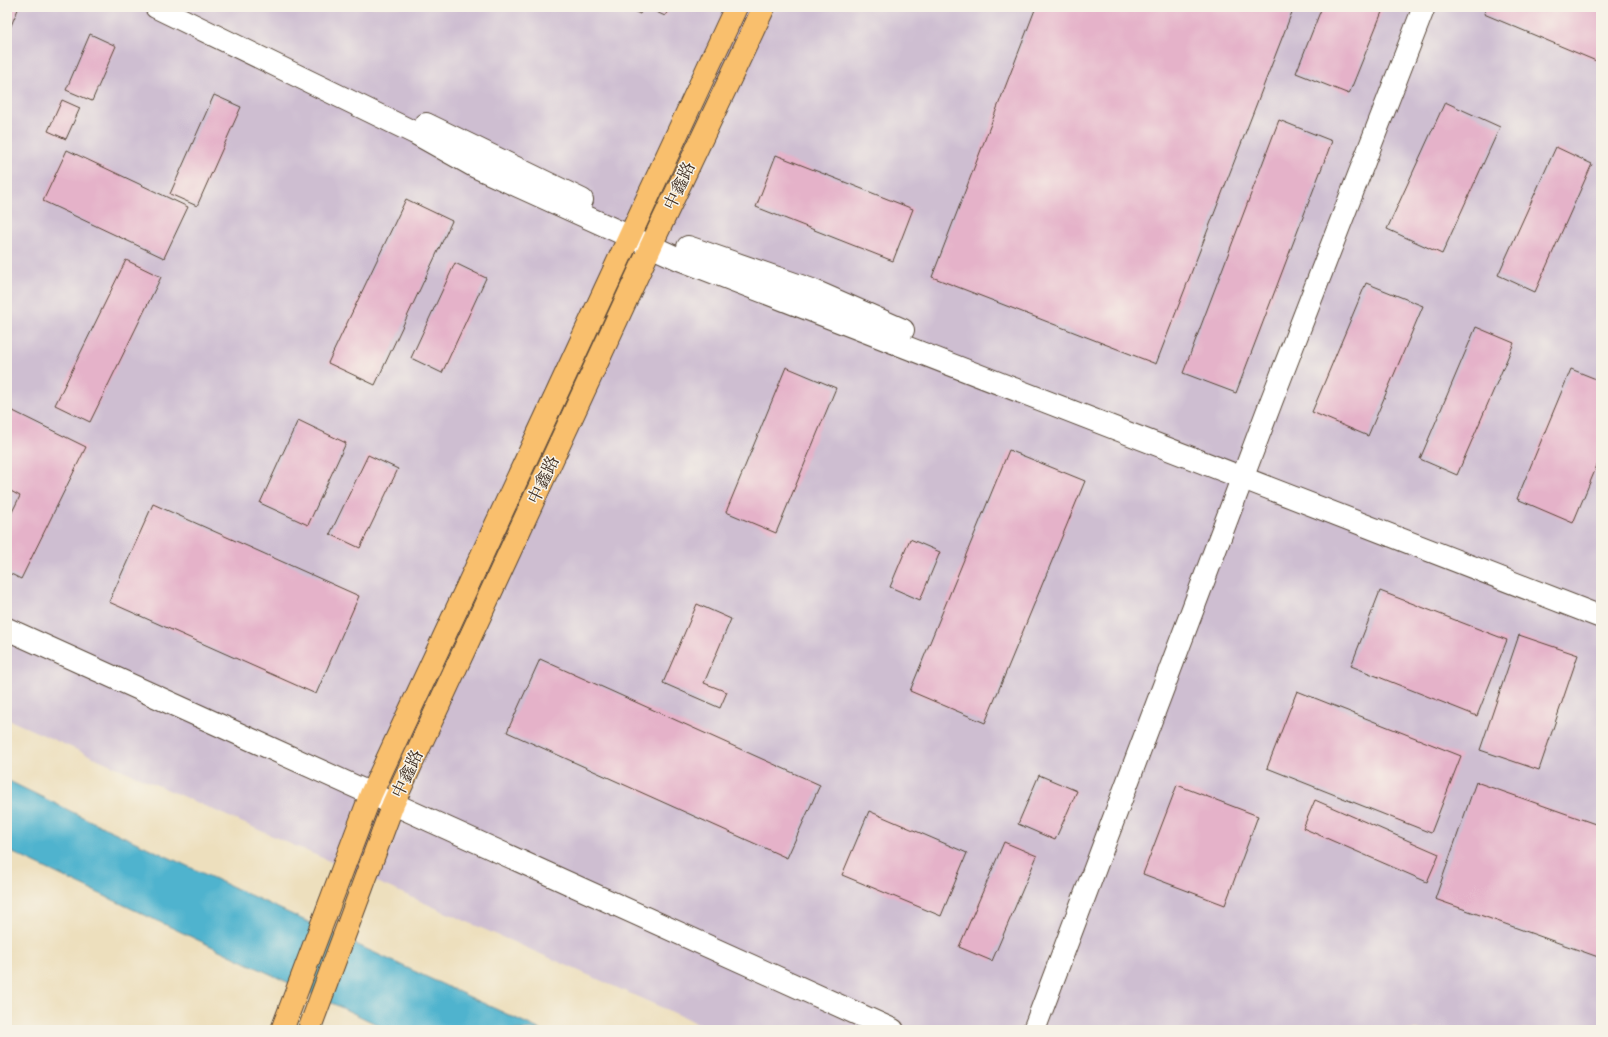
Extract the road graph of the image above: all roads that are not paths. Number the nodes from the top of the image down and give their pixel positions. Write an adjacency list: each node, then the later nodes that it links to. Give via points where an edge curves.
1 (156, 7): 6 (street, via 415,133 474,166)
2 (189, 7): 6 (street, via 575,196)
3 (736, 7): 6 (main road, 中鑫路)
4 (764, 7): 7 (main road, 中鑫路)
5 (1424, 7): 8 (street)
6 (632, 230): 7 (street); 12 (main road, 中鑫路)
7 (654, 240): 8 (street, via 708,270); 13 (main road, 中鑫路)
8 (1245, 470): 9 (street); 10 (street); 17 (street)
9 (1601, 601)
10 (1601, 617)
11 (7, 629): 12 (street)
12 (371, 794): 13 (street); 14 (main road, 中鑫路)
13 (393, 804): 15 (main road, 中鑫路); 16 (street)
14 (282, 1030)
15 (309, 1030)
16 (893, 1030)
17 (1034, 1030)

